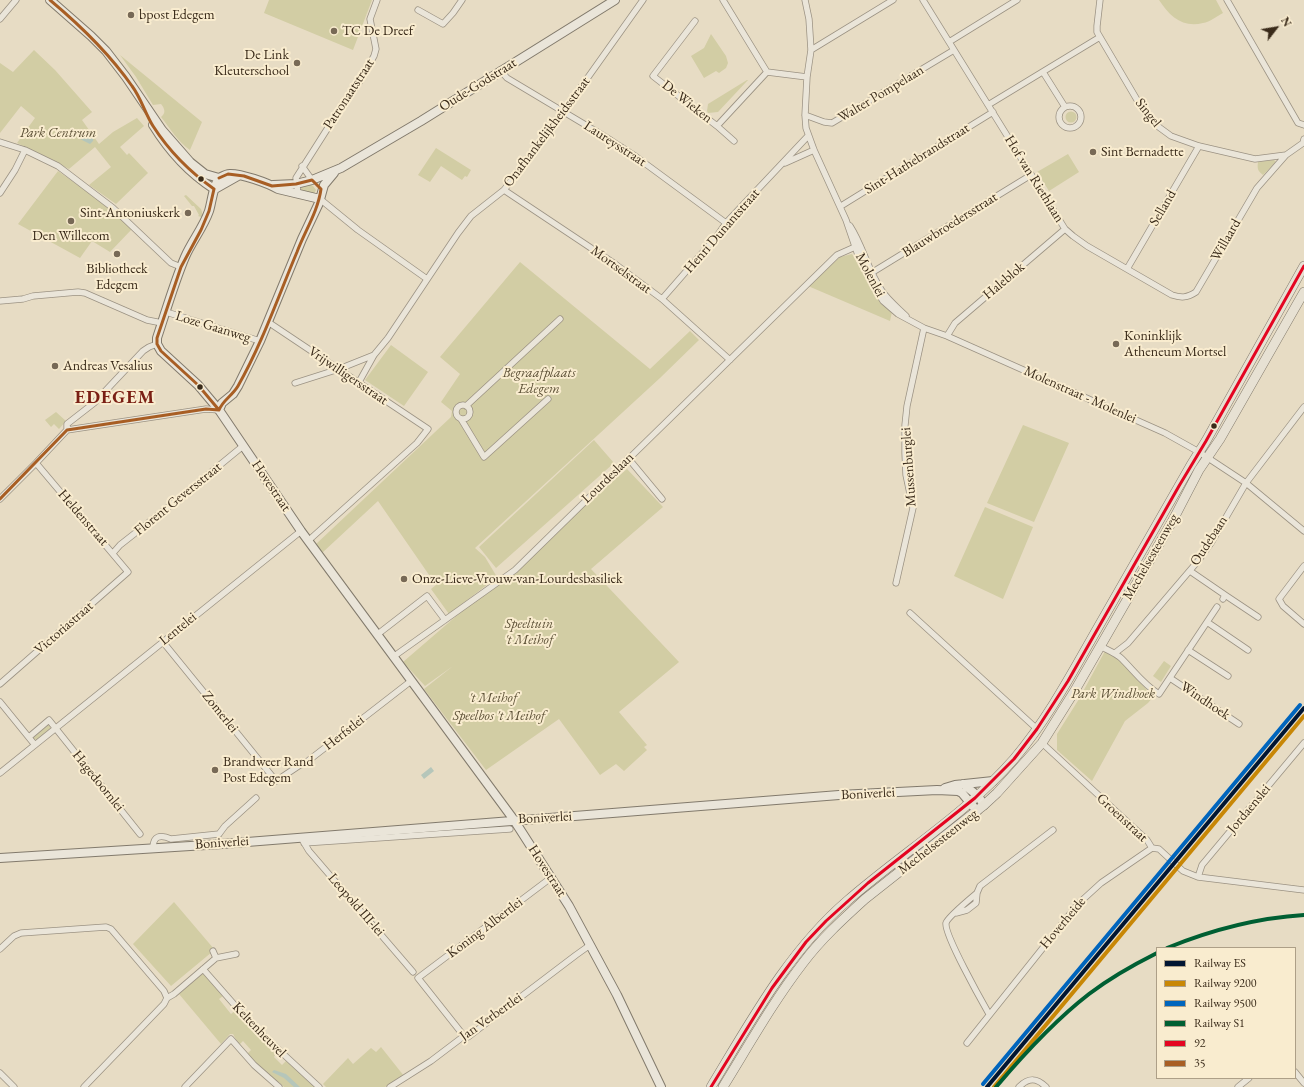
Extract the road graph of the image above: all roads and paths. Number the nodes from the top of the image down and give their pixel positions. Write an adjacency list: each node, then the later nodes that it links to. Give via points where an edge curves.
1 (16, 0): 15 (street)
2 (50, 0): 40 (street, via 98,43 126,77 169,149)
3 (377, 0): 42 (street, Patronaatstraat, via 370,19 376,49 374,56)
4 (462, 0): 14 (street, via 443,24)
5 (615, 0): 21 (street, Oude-Godstraat)
6 (643, 0): 27 (street, Onafhankelijkheidsstraat)
7 (723, 0): 22 (street)
8 (805, 0): 19 (street)
9 (893, 0): 19 (street)
10 (923, 0): 18 (street, Hof van Riethlaan)
11 (1017, 0): 18 (street)
12 (1100, 0): 17 (street, Singel, via 1096,26)
13 (1227, 0): 30 (street, via 1298,123)
14 (418, 10)
15 (0, 19)
16 (695, 21): 31 (street, De Wieken, via 654,76)
17 (1100, 37): 23 (street); 36 (street, Singel, via 1149,119 1171,136)
18 (949, 42): 20 (street, Hof van Riethlaan)
19 (811, 50): 24 (street)
20 (954, 50): 25 (street, Hof van Riethlaan); 29 (street, Walter Pompelaan, via 832,124)
21 (500, 70): 27 (street, Laureysstraat, via 507,78); 43 (street, Oude-Godstraat)
22 (767, 72): 24 (street); 31 (street, De Wieken)
23 (1043, 72): 25 (street); 26 (street)
24 (807, 77): 29 (street)
25 (988, 105): 28 (street, Hof van Riethlaan)
26 (1064, 107)
27 (564, 112): 51 (street, Onafhankelijkheidsstraat); 57 (street, Laureysstraat, via 635,156)
28 (993, 112): 44 (street, Hof van Riethlaan); 55 (street, Sint-Hathebrandstraat)
29 (805, 115): 32 (street)
30 (1304, 125)
31 (718, 126): 34 (street, De Wieken)
32 (808, 136): 38 (street); 41 (street, Henri Dunantstraat)
33 (1304, 139): 39 (street, Singel, via 1303,143)
34 (734, 141)
35 (0, 142): 37 (street)
36 (1199, 146): 39 (street, Singel, via 1255,159); 62 (street, Selland)
37 (25, 150): 52 (street); 61 (street, via 51,162 99,196 171,263)
38 (814, 150): 41 (street, Henri Dunantstraat); 55 (street)
39 (1286, 155): 49 (street, Singel)
40 (188, 164): 46 (street); 50 (street, via 196,177)
41 (783, 164): 57 (street, Henri Dunantstraat)
42 (302, 166): 45 (street); 47 (street, Patronaatstraat)
43 (341, 168): 45 (street, Oude-Godstraat); 54 (street, Oude-Godstraat, via 324,185)
44 (1031, 175): 58 (street, Hof van Riethlaan); 63 (street, Blauwbroedersstraat)
45 (312, 180): 47 (street, Oude-Godstraat); 54 (street, via 320,189)
46 (221, 181): 48 (street, via 238,176); 50 (street)
47 (296, 184): 48 (street, Oude-Godstraat); 53 (street)
48 (272, 186): 53 (street)
49 (1257, 188): 65 (street, Willaard)
50 (214, 189): 61 (street, via 201,230)
51 (504, 190): 64 (street, Onafhankelijkheidsstraat, via 471,216); 67 (street, Mortselstraat, via 615,264)
52 (0, 193)
53 (298, 194): 54 (street)
54 (320, 199): 64 (street, via 358,230); 71 (street, Oude-Godstraat)
55 (841, 206): 56 (street)
56 (846, 220): 59 (street, Molenlei); 63 (street, via 855,234)
57 (726, 223): 67 (street, Henri Dunantstraat)
58 (1065, 229): 62 (street, Hof van Riethlaan, via 1087,246); 74 (street, Haleblok, via 956,323)
59 (855, 247): 63 (street, Molenlei); 78 (street, Lourdeslaan, via 837,255)
60 (1304, 266): 89 (main road, Mechelsesteenweg)
61 (181, 267): 69 (street)
62 (1127, 270): 65 (street, Hof van Riethlaan, via 1181,298)
63 (870, 274): 73 (street, Molenstraat - Molenlei, via 882,291 909,319)
64 (427, 279): 77 (street, Onafhankelijkheidsstraat)
65 (1196, 292)
66 (1304, 294): 90 (main road, Mechelsesteenweg)
67 (662, 299): 78 (street, Mortselstraat)
68 (0, 301): 72 (street, via 78,292 147,320)
69 (166, 312): 72 (street); 75 (street, Loze Gaanweg)
70 (560, 319): 83 (street)
71 (268, 322): 75 (street, Oude-Godstraat); 79 (street, Vrijwilligersstraat)
72 (162, 323): 76 (street)
73 (924, 328): 74 (street, Molenstraat - Molenlei); 103 (street, Mussenburglei, via 905,424 906,475 913,508)
74 (947, 336): 89 (street, Molenstraat - Molenlei, via 1165,432)
75 (260, 341): 85 (street, Oude-Godstraat, via 238,386)
76 (157, 344): 85 (street, Hovestraat); 87 (street, via 143,351 94,403 67,424)
77 (374, 355): 79 (street); 80 (street, Onafhankelijkheidsstraat)
78 (730, 360): 91 (street, Lourdeslaan)
79 (339, 369): 80 (street, Vrijwilligersstraat); 81 (street)
80 (359, 382): 98 (street, Vrijwilligersstraat, via 428,429 417,443)
81 (295, 383)
82 (548, 399): 86 (street, via 484,457)
83 (466, 406): 86 (street, via 470,411 469,416); 86 (street, via 459,406 456,410)
84 (1304, 407): 93 (street, Oudebaan)
85 (219, 410): 87 (street, via 206,409); 88 (street, Hovestraat)
86 (461, 419)
87 (67, 430): 92 (street)
88 (243, 446): 96 (street, Hovestraat); 99 (street, Florent Geversstraat)
89 (1199, 452): 90 (street, Molenstraat - Molenlei); 124 (main road, Mechelsesteenweg)
90 (1207, 457): 93 (street, Molenstraat - Molenlei); 112 (main road, Mechelsesteenweg)
91 (628, 458): 95 (street); 107 (street, Lourdeslaan, via 515,570)
92 (36, 464): 94 (street); 99 (street, Heldenstraat)
93 (1246, 483): 97 (street, Molenstraat - Molenlei); 101 (street, Oudebaan)
94 (0, 499)
95 (662, 499)
96 (301, 530): 98 (street, Hovestraat); 111 (street, Lentelei)
97 (1304, 531)
98 (308, 541): 110 (street, Hovestraat)
99 (113, 553): 102 (street, Heldenstraat)
100 (1304, 566): 109 (street, via 1279,599 1283,606)
101 (1190, 571): 106 (street, via 1224,597); 115 (street, Oudebaan, via 1128,643)
102 (128, 572): 120 (street, Victoriastraat)
103 (896, 583)
104 (1217, 607): 108 (street, Windhoek)
105 (910, 613): 124 (street)
106 (1258, 617)
107 (445, 620): 110 (street, via 427,596); 116 (street, Lourdeslaan)
108 (1207, 622): 113 (street, Windhoek); 114 (street)
109 (1304, 624)
110 (378, 634): 116 (street, Hovestraat)
111 (163, 642): 123 (street, Lentelei); 130 (street, Zomerlei)
112 (1100, 646): 115 (street); 126 (main road, Mechelsesteenweg)
113 (1188, 650): 117 (street); 118 (street, Windhoek)
114 (1248, 650)
115 (1115, 653): 118 (street, Windhoek, via 1149,688 1159,694)
116 (393, 656): 119 (street, Hovestraat)
117 (1228, 676)
118 (1170, 678): 122 (street, Windhoek)
119 (411, 681): 130 (street, Herfstlei, via 304,764); 137 (street, Hovestraat)
120 (0, 684)
121 (0, 702): 125 (street)
122 (1239, 724)
123 (55, 728): 125 (street, via 49,720); 128 (street, Lentelei); 140 (street, Hagedoornlei)
124 (1037, 729): 131 (main road, Mechelsesteenweg)
125 (28, 737): 128 (street)
126 (1042, 743): 136 (main road, Mechelsesteenweg); 145 (street, Groenstraat, via 1147,840)
127 (1304, 743): 148 (street, Jordaenslei, via 1202,865)
128 (35, 745): 129 (street, Lentelei)
129 (0, 773)
130 (276, 781)
131 (993, 781): 132 (street, Boniverlei); 135 (main road, Mechelsesteenweg)
132 (963, 784): 133 (street, Boniverlei); 135 (street)
133 (937, 790): 135 (street, Boniverlei, via 958,791); 137 (street, Boniverlei)
134 (256, 798): 141 (street)
135 (974, 799): 136 (street); 173 (main road, Mechelsesteenweg, via 846,901 820,927 774,984)
136 (981, 808): 174 (main road, Mechelsesteenweg, via 848,914 822,941 779,996)
137 (514, 820): 142 (street, Boniverlei); 147 (street, Hovestraat)
138 (510, 829): 142 (street, Boniverlei)
139 (1053, 830): 158 (street, via 980,886 977,893 946,922 946,930)
140 (140, 834)
141 (218, 834): 143 (street); 144 (street, Boniverlei, via 171,839 166,836 159,837 153,841)
142 (302, 840): 143 (street, Boniverlei); 156 (street, Leopold III-lei)
143 (222, 844): 144 (street, Boniverlei)
144 (153, 848): 146 (street, Boniverlei)
145 (1152, 848): 148 (street, Groenstraat, via 1159,849 1183,871); 158 (street, Hoverheide, via 1101,883 1078,904)
146 (0, 858)
147 (552, 877): 150 (street, Hovestraat); 159 (street, Koning Albertlei, via 418,978)
148 (1198, 877): 149 (street, Groenstraat)
149 (1304, 890)
150 (590, 945): 159 (street, Jan Verbertlei, via 468,1037); 172 (street, Hovestraat)
151 (0, 948): 157 (street, via 21,933 106,927 112,929 164,991)
152 (213, 951): 154 (street)
153 (236, 954): 154 (street)
154 (216, 958): 155 (street)
155 (203, 969): 157 (street); 170 (street, Keltenheuvel, via 254,1027)
156 (414, 972)
157 (167, 998): 167 (street)
158 (989, 1014): 160 (street, Hoverheide)
159 (464, 1036): 171 (street, Jan Verbertlei)
160 (967, 1043)
161 (0, 1073): 166 (street)
162 (1296, 1073): 164 (street)
163 (1248, 1079): 176 (street)
164 (1304, 1083)
165 (1021, 1086): 175 (street, via 1030,1080 1036,1080)
166 (14, 1087)
167 (84, 1087)
168 (185, 1087): 169 (street, Keltenheuvel, via 231,1039 254,1066)
169 (278, 1087)
170 (319, 1087)
171 (390, 1087)
172 (661, 1087)
173 (711, 1087)
174 (723, 1087)
175 (1046, 1087)
176 (1238, 1087)

